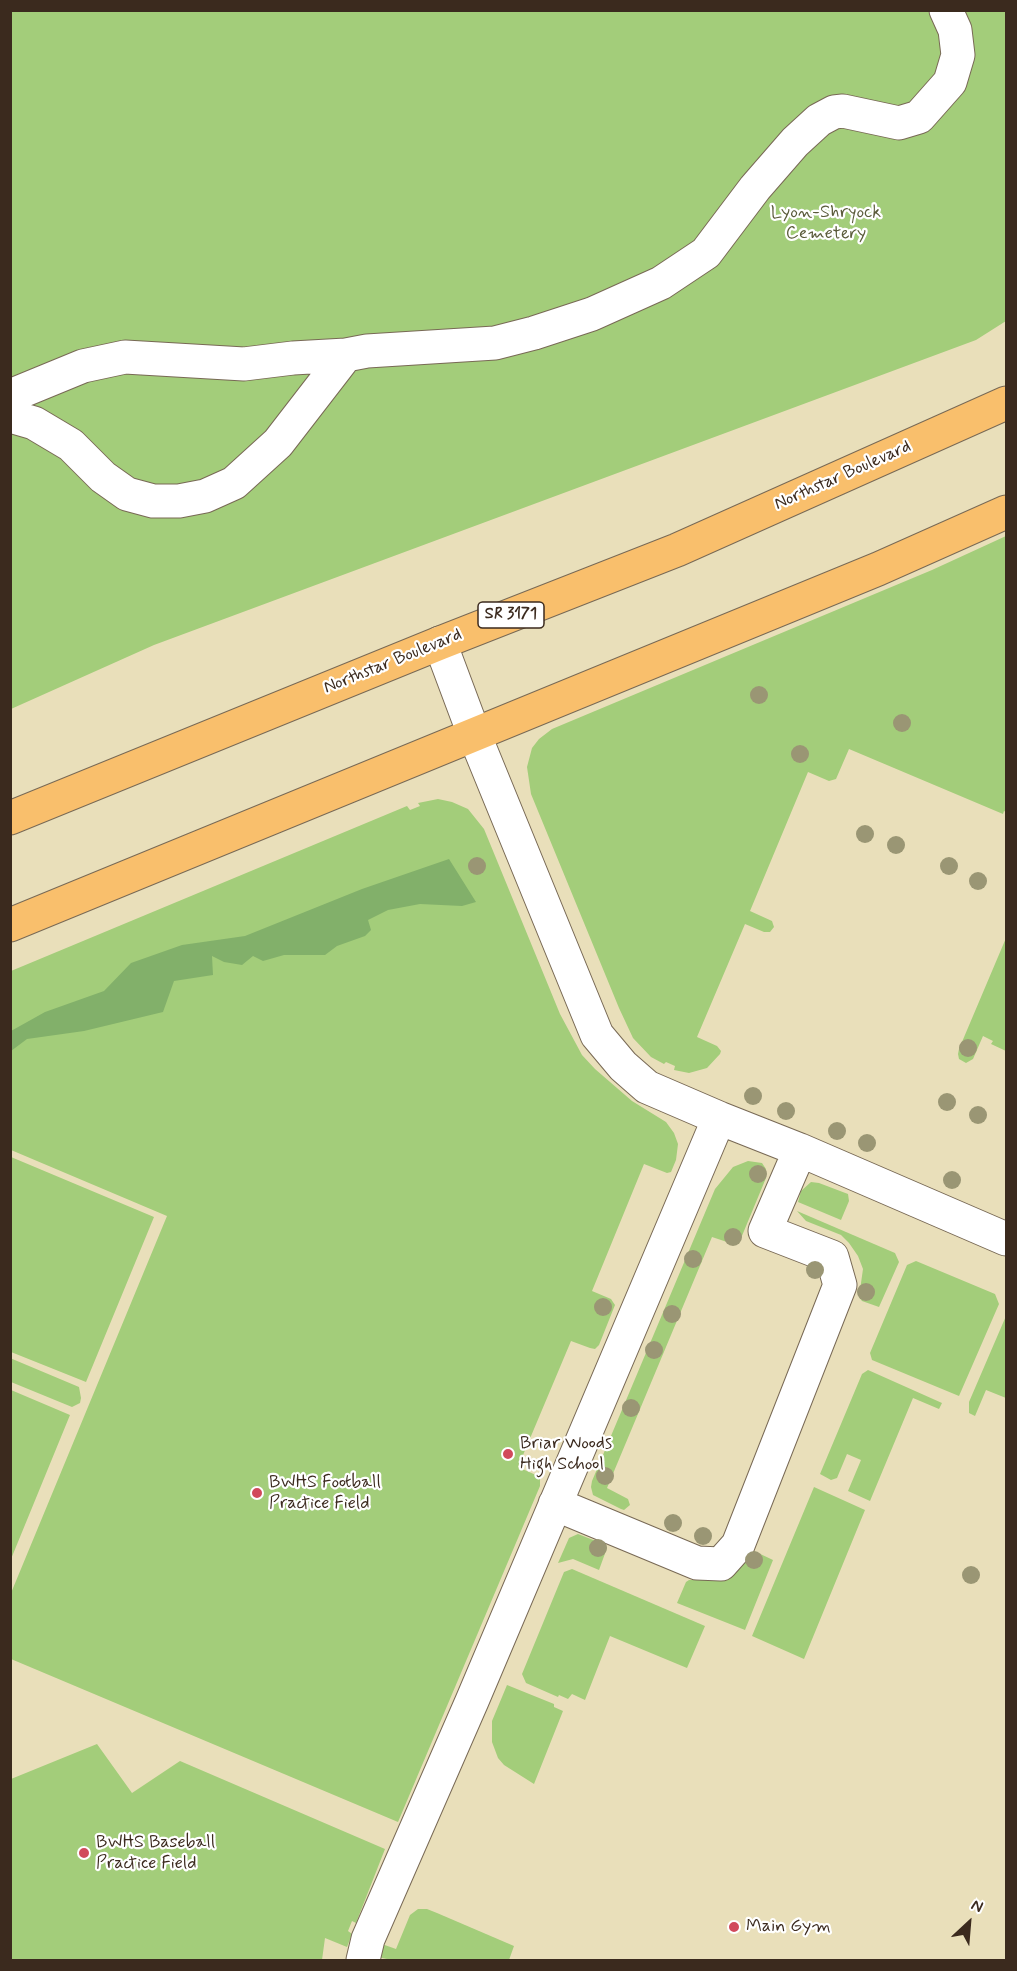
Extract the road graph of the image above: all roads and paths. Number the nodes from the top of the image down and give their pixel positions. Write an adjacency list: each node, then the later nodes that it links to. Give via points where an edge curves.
1 (946, 10): 2 (lane, via 955,30 958,55 950,82 919,117 899,123 843,111 819,120 788,149 706,253 661,283 592,314 495,343)
2 (346, 355): 3 (lane, via 244,364 125,357 83,366); 5 (lane, via 278,443 234,483 205,496 179,501 153,501 127,494 102,477 71,445 34,423)
3 (10, 396)
4 (1006, 403): 7 (main road, Northstar Boulevard / SR 3171, via 677,550)
5 (10, 416)
6 (1006, 512): 8 (main road, via 878,569)
7 (440, 643): 8 (lane); 9 (main road, Northstar Boulevard / SR 3171)
8 (474, 734): 10 (main road); 11 (lane, via 597,1035 647,1087)
9 (10, 818)
10 (10, 925)
11 (719, 1118): 12 (lane); 14 (lane)
12 (800, 1150): 13 (lane); 14 (lane, via 765,1231 832,1257 840,1285 738,1545 722,1564 697,1563)
13 (1006, 1239)
14 (555, 1504): 15 (lane, via 368,1939)
15 (363, 1960)

